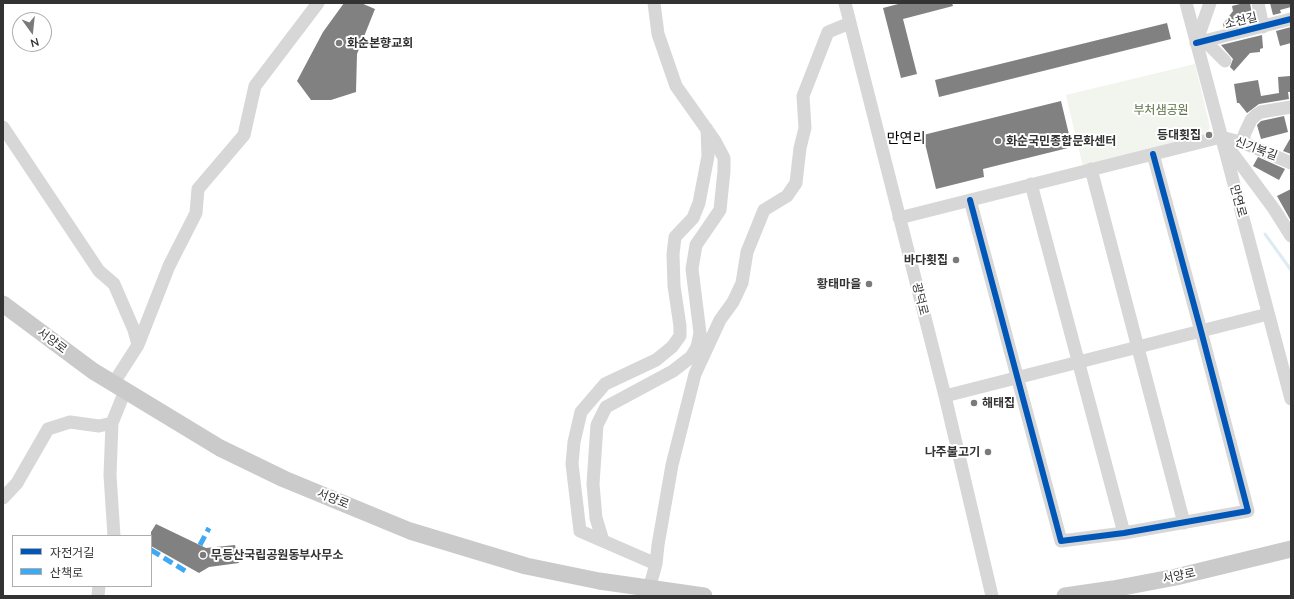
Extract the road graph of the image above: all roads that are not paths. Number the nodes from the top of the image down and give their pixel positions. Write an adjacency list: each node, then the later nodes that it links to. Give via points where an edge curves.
1 (318, 3): 27 (street, via 255,86 244,135 198,189 196,213 168,266)
2 (654, 3): 14 (street, via 658,34 676,86)
3 (845, 3): 8 (street, 광덕로)
4 (1186, 3): 10 (street, 만연로)
5 (1210, 3): 10 (street)
6 (1258, 3): 9 (street)
7 (1291, 19): 9 (street, 소천길)
8 (850, 23): 22 (street, 광덕로); 41 (street, via 828,32 803,96 805,128 796,183 791,193 764,210 747,252 742,283 720,320 695,374 672,465)
9 (1263, 26): 10 (street, 소천길)
10 (1201, 42): 11 (street); 15 (street, 만연로)
11 (1225, 61)
12 (1291, 107): 16 (street, via 1256,115 1244,135)
13 (3, 127): 27 (street, via 99,271 114,284)
14 (707, 129): 39 (street, via 724,158 724,171 720,210 696,246 692,269 700,333 697,347 691,357 673,371 606,407 596,425 593,484 596,518); 39 (street, via 708,156 699,203 693,218 676,237 673,254 680,336 672,347 656,360 605,384 581,412 572,464 580,531)
15 (1221, 137): 16 (street, 신기북길); 17 (street); 23 (street); 25 (street, 만연로)
16 (1244, 143): 18 (street, 신기북길)
17 (1153, 154): 19 (street); 26 (street)
18 (1291, 163)
19 (1091, 169): 20 (street); 28 (street)
20 (1031, 184): 21 (street); 29 (street)
21 (970, 200): 22 (street); 30 (street)
22 (899, 218): 32 (street, 광덕로)
23 (1291, 236)
24 (3, 304): 31 (main road, 서양로, via 93,371)
25 (1268, 314): 26 (street); 33 (street, 만연로)
26 (1201, 331): 28 (street); 36 (street, via 1248,511)
27 (138, 345): 31 (street)
28 (1139, 347): 29 (street); 36 (street)
29 (1079, 362): 30 (street); 37 (street)
30 (1018, 378): 32 (street); 37 (street, via 1061,540)
31 (119, 387): 34 (street); 42 (main road, 서양로, via 227,452 284,479 410,531 526,566)
32 (945, 396): 44 (street, 광덕로)
33 (1291, 399)
34 (112, 423): 35 (street, via 99,426 70,422 48,429 17,483); 38 (street, via 110,475)
35 (3, 498)
36 (1184, 523): 37 (street)
37 (1124, 533)
38 (114, 535)
39 (603, 541): 41 (street)
40 (1291, 549): 45 (main road, 서양로, via 1176,577 1113,590)
41 (656, 564): 42 (street)
42 (648, 592): 43 (main road, 서양로)
43 (704, 596)
44 (992, 596)
45 (1065, 596)

